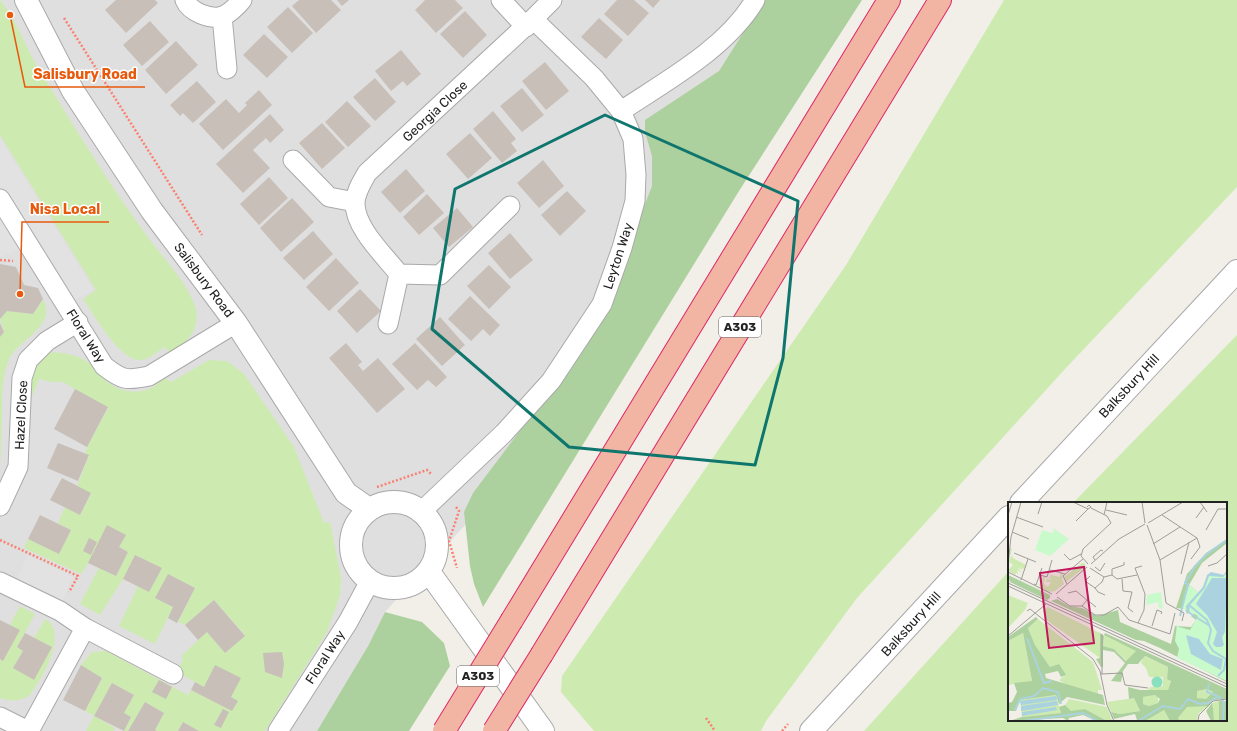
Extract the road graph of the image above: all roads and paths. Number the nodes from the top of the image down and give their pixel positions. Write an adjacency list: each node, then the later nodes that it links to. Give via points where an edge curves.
1 (26, 0): 22 (street, Salisbury Road, via 73,90 152,211)
2 (185, 0): 10 (street, via 186,4 202,16)
3 (242, 0): 10 (street)
4 (501, 0): 11 (street)
5 (552, 0): 11 (street, Georgia Close)
6 (756, 0): 13 (street, via 732,30 705,53)
7 (889, 0): 43 (highway, A303, bridge)
8 (940, 0): 44 (highway, A303, bridge)
9 (61, 13): 18 (path)
10 (222, 16): 12 (street)
11 (530, 23): 13 (street, via 594,78); 16 (street, Georgia Close, via 367,174 358,188)
12 (227, 69)
13 (621, 111): 25 (street, Leyton Way, via 633,139 635,200 622,248 602,304 551,381 504,433)
14 (294, 160): 16 (street, via 329,197)
15 (0, 199): 21 (street, Floral Way)
16 (355, 202): 20 (street, via 362,226)
17 (510, 206): 20 (street, via 440,275)
18 (205, 241)
19 (1237, 271): 26 (street, Balksbury Hill)
20 (399, 274): 23 (street)
21 (78, 322): 22 (street, Floral Way, via 104,366 120,378 135,379 149,376); 27 (street, Hazel Close, via 47,341 28,360 22,378 18,467)
22 (236, 323): 28 (street, Salisbury Road, via 346,493)
23 (388, 324)
24 (375, 487): 25 (path, via 427,470)
25 (443, 490): 29 (street, Leyton Way); 33 (path, via 459,511 449,541)
26 (1022, 502)
27 (0, 506)
28 (369, 509): 29 (street, via 382,503 396,501 410,504); 34 (street, via 359,519 350,546 359,572)
29 (422, 511): 32 (street, via 431,521 437,534 438,547)
30 (1008, 517): 47 (street, Balksbury Hill)
31 (0, 540): 36 (path, via 78,576)
32 (429, 572): 34 (street, via 419,582 394,589); 45 (street)
33 (458, 575)
34 (370, 581): 42 (street, Floral Way, via 348,622)
35 (0, 582): 36 (street)
36 (60, 611): 37 (street)
37 (85, 628): 38 (street); 41 (street)
38 (173, 674)
39 (0, 717): 41 (street)
40 (706, 718): 46 (path)
41 (29, 731)
42 (278, 731)
43 (444, 731)
44 (494, 731)
45 (543, 731)
46 (714, 731)
47 (811, 731)

